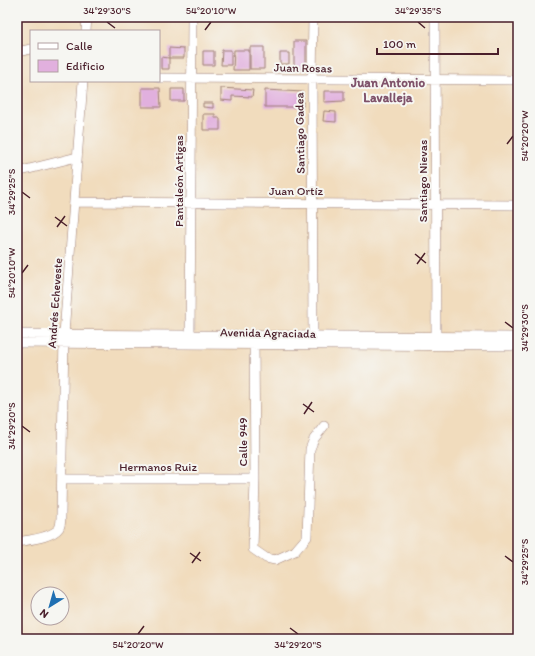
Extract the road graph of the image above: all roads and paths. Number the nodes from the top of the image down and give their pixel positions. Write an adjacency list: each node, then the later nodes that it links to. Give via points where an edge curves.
1 (87, 17): 5 (street)
2 (192, 17): 9 (street, Pantaleón Artigas)
3 (313, 17): 10 (street, Santiago Gadea)
4 (435, 17): 11 (street, Santiago Nievas)
5 (86, 30)
6 (30, 49): 7 (street)
7 (17, 52)
8 (160, 78): 9 (street, Juan Rosas)
9 (192, 78): 10 (street, Juan Rosas); 17 (street, Pantaleón Artigas)
10 (312, 80): 11 (street, Juan Rosas); 18 (street, Santiago Gadea)
11 (434, 80): 12 (street, Juan Rosas); 19 (street, Santiago Nievas)
12 (518, 80)
13 (83, 82): 14 (street, Andrés Echeveste)
14 (77, 157): 15 (street); 16 (street, Andrés Echeveste)
15 (17, 172)
16 (74, 202): 17 (street, Juan Ortíz); 22 (street, Andrés Echeveste)
17 (192, 203): 18 (street, Juan Ortíz); 25 (street, Pantaleón Artigas)
18 (313, 203): 19 (street, Juan Ortíz); 23 (street, Santiago Gadea)
19 (435, 204): 20 (street, Juan Ortíz); 27 (street, Santiago Nievas)
20 (518, 205)
21 (17, 334): 22 (street, Avenida Agraciada)
22 (64, 334): 25 (street, Avenida Agraciada); 29 (street, Andrés Echeveste)
23 (313, 336): 26 (street, Avenida Agraciada); 27 (street, Avenida Agraciada); 30 (street, Santiago Gadea)
24 (518, 336): 27 (street, Avenida Agraciada)
25 (190, 340): 26 (street, Avenida Agraciada); 29 (street, Avenida Agraciada)
26 (254, 340): 30 (street, Avenida Agraciada); 34 (street, Calle 949)
27 (436, 341): 30 (street, Avenida Agraciada); 31 (street, Avenida Agraciada)
28 (17, 343): 29 (street, Avenida Agraciada)
29 (63, 343): 33 (street, Andrés Echeveste)
30 (313, 345)
31 (518, 346)
32 (324, 426): 34 (street, Calle 949, via 310,449 307,537 295,551 275,560 266,558 253,548)
33 (62, 478): 34 (street, Hermanos Ruiz); 35 (street, Andrés Echeveste, via 59,528 46,536)
34 (255, 479)
35 (17, 542)

